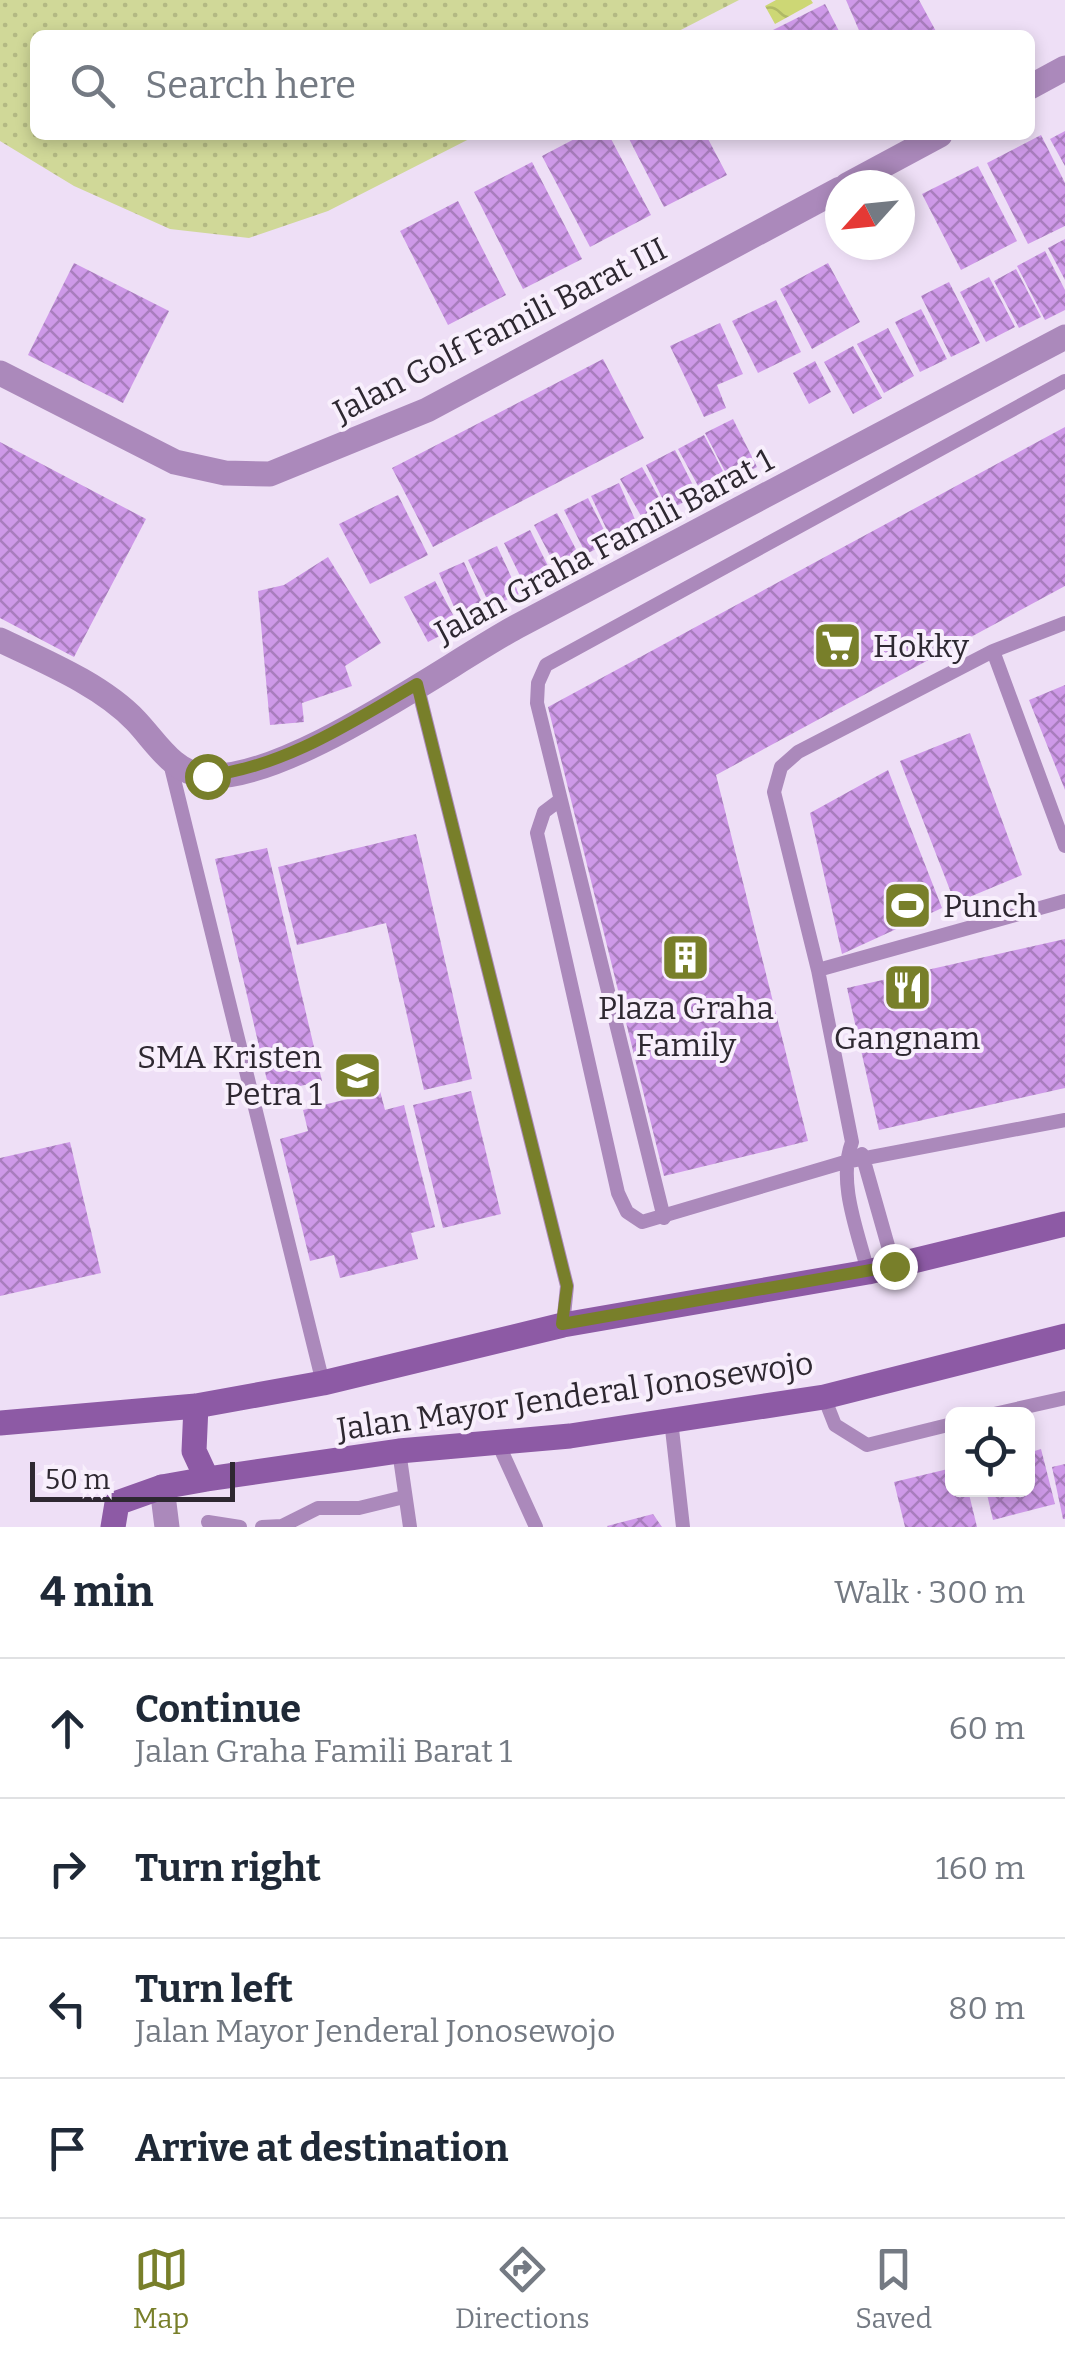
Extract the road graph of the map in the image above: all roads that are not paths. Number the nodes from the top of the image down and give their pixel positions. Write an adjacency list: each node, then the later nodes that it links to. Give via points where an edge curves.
1 (1065, 68): 2 (street)
2 (1035, 83)
3 (931, 140): 4 (street, Jalan Golf Famili Barat III)
4 (875, 170)
5 (825, 197): 7 (street, Jalan Golf Famili Barat III, via 427,410 302,465 255,474 175,462)
6 (1065, 337): 12 (street, Jalan Graha Famili Barat 1)
7 (0, 373)
8 (1065, 381): 14 (lane, via 546,665 537,703)
9 (1065, 623): 11 (lane)
10 (0, 640): 13 (street, via 131,716)
11 (993, 651): 15 (lane); 17 (lane, via 798,752 782,767 774,792)
12 (417, 684): 13 (street, Jalan Graha Famili Barat 1, via 319,741 245,772 207,776); 26 (lane, via 567,1286)
13 (169, 759): 28 (lane)
14 (560, 800): 22 (lane); 22 (lane, via 544,812 537,833 618,1193 627,1212 642,1222)
15 (1065, 846)
16 (1065, 901): 17 (lane)
17 (818, 970): 19 (lane)
18 (1065, 1120): 20 (lane)
19 (852, 1142): 20 (lane); 21 (lane)
20 (865, 1158): 21 (lane); 24 (lane)
21 (844, 1162): 22 (lane); 25 (lane)
22 (664, 1218)
23 (1065, 1224): 24 (main road, Jalan Mayor Jenderal Jonosewojo)
24 (894, 1266): 25 (main road, Jalan Mayor Jenderal Jonosewojo)
25 (868, 1272): 26 (main road, Jalan Mayor Jenderal Jonosewojo)
26 (562, 1324): 28 (main road, Jalan Mayor Jenderal Jonosewojo)
27 (1065, 1336): 29 (main road, Jalan Mayor Jenderal Jonosewojo)
28 (323, 1384): 31 (main road, Jalan Mayor Jenderal Jonosewojo)
29 (824, 1397): 33 (main road, Jalan Mayor Jenderal Jonosewojo); 35 (lane, via 835,1425 866,1444)
30 (1065, 1398): 32 (lane)
31 (196, 1406): 34 (main road, Jalan Mayor Jenderal Jonosewojo); 38 (main road, via 194,1451)
32 (1025, 1407)
33 (671, 1420): 36 (main road, Jalan Mayor Jenderal Jonosewojo); 48 (lane)
34 (0, 1422)
35 (945, 1426)
36 (497, 1441): 37 (main road, Jalan Mayor Jenderal Jonosewojo); 47 (lane)
37 (400, 1451): 38 (main road, Jalan Mayor Jenderal Jonosewojo); 40 (lane)
38 (207, 1479): 39 (main road, Jalan Mayor Jenderal Jonosewojo)
39 (162, 1487): 42 (main road, Jalan Mayor Jenderal Jonosewojo, via 117,1503); 43 (street)
40 (404, 1497): 45 (lane, via 359,1508 318,1508 282,1526); 46 (lane)
41 (208, 1522): 44 (lane)
42 (113, 1527)
43 (167, 1527)
44 (240, 1527)
45 (262, 1527)
46 (410, 1527)
47 (536, 1527)
48 (683, 1527)

